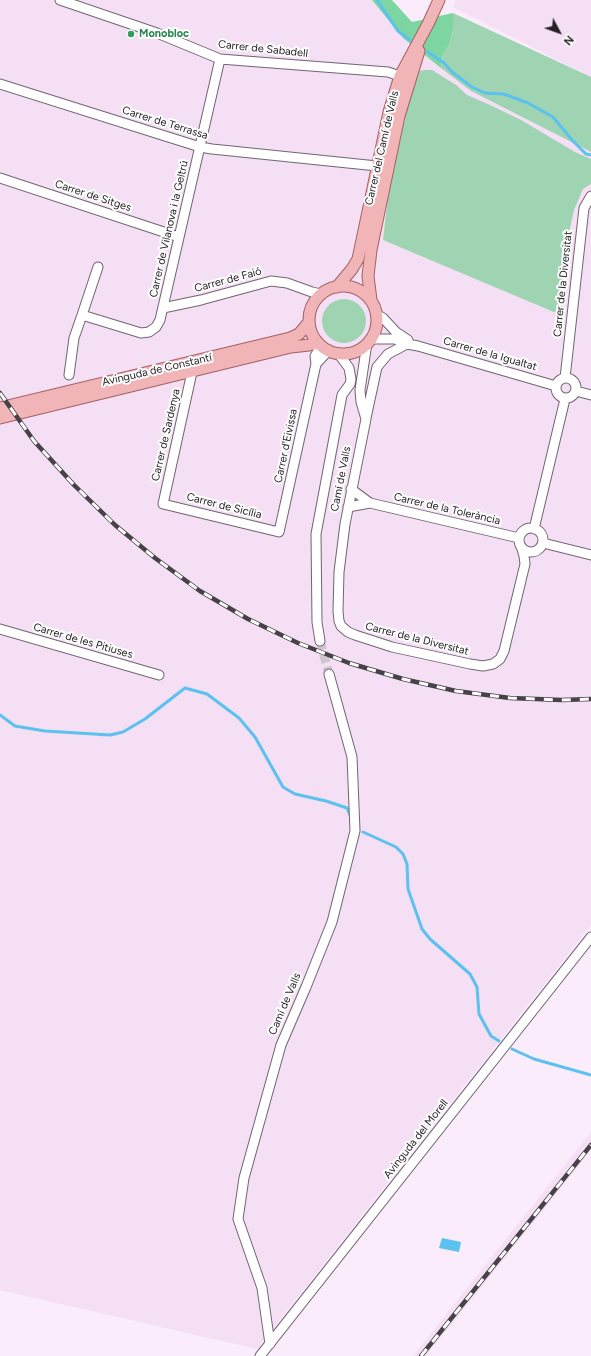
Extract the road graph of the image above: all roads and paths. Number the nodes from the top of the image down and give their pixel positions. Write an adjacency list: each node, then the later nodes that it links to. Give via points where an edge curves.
1 (60, 0): 4 (street, Carrer de Sabadell, via 157,33)
2 (439, 0): 3 (main road, Carrer del Camí de Valls)
3 (428, 24): 5 (main road, Carrer del Camí de Valls); 8 (main road, Carrer del Camí de Valls, via 399,116)
4 (220, 59): 5 (street, Carrer de Sabadell, via 388,72); 7 (street, Carrer de Vilanova i la Geltrú)
5 (400, 76): 8 (main road, via 405,81); 9 (main road, Carrer del Camí de Valls, via 388,112)
6 (0, 84): 7 (street, Carrer de Terrassa)
7 (200, 147): 9 (street, Carrer de Terrassa); 12 (street, Carrer de Vilanova i la Geltrú)
8 (390, 156): 16 (main road, Carrer del Camí de Valls, via 371,250 368,276)
9 (377, 166): 14 (main road, Carrer del Camí de Valls, via 360,254 356,264)
10 (0, 178): 12 (street, Carrer de Sitges)
11 (591, 196): 28 (street, Carrer de la Diversitat, via 584,208)
12 (179, 237): 17 (street, Carrer de Vilanova i la Geltrú)
13 (98, 267): 19 (street)
14 (337, 287): 15 (main road); 16 (main road, via 347,286 356,289)
15 (321, 294): 17 (street, Carrer de Faió, via 287,283 271,281); 20 (main road, via 311,310)
16 (371, 300): 18 (main road)
17 (163, 308): 19 (street, Carrer de Vilanova i la Geltrú, via 156,327 145,333)
18 (376, 314): 22 (main road, via 376,327); 24 (street, via 399,335)
19 (82, 315): 27 (street, via 74,338)
20 (309, 322): 21 (main road, Avinguda de Constantí, via 294,337); 25 (main road, via 313,335)
21 (271, 343): 26 (main road); 29 (main road, Avinguda de Constantí)
22 (366, 344): 23 (street, via 395,340); 25 (main road, via 352,352); 36 (street, Camí de Valls, via 356,382); 39 (street, Camí de Valls, via 360,390)
23 (407, 344): 24 (street); 39 (street, via 388,354 377,367)
24 (418, 346): 30 (street, Carrer de la Igualtat)
25 (326, 348): 26 (main road, via 292,347); 36 (street, Camí de Valls, via 349,368 352,375 350,384 342,395); 45 (street, Carrer d'Eivissa, via 316,354 316,364)
26 (192, 370): 29 (main road); 38 (main road); 42 (street, Carrer de Sardenya)
27 (69, 375)
28 (565, 378): 30 (street, via 559,380); 32 (street, via 574,382)
29 (107, 382): 31 (main road, Avinguda de Constantí)
30 (556, 386): 34 (street, via 556,393)
31 (76, 389): 35 (main road, Avinguda de Constantí); 37 (main road, via 58,399)
32 (576, 392): 33 (street); 34 (street)
33 (591, 395)
34 (565, 398): 44 (street)
35 (0, 408)
36 (340, 408): 52 (street, Camí de Valls, via 316,534 317,622)
37 (0, 413)
38 (0, 418)
39 (366, 419): 40 (street, Camí de Valls)
40 (351, 489): 41 (street, Carrer de la Tolerància); 43 (street, Camí de Valls)
41 (370, 503): 43 (street, Carrer de la Tolerància); 46 (street, Carrer de la Tolerància)
42 (163, 504): 45 (street, Carrer de Sicília)
43 (348, 507): 50 (street, Camí de Valls, via 339,572)
44 (534, 528): 46 (street, via 524,530); 47 (street, via 542,534)
45 (279, 532)
46 (519, 538): 48 (street)
47 (543, 543): 48 (street, via 539,550 534,552); 49 (street)
48 (522, 549): 50 (street, Carrer de la Diversitat, via 524,564 504,651 500,659 493,664 470,664 392,647 351,634)
49 (591, 555)
50 (339, 621)
51 (0, 629): 54 (street, Carrer de les Pitiuses)
52 (320, 641)
53 (329, 674): 56 (street, Camí de Valls, via 352,757 355,831 332,922 281,1045 244,1178 238,1219 262,1288)
54 (159, 675)
55 (591, 937): 56 (street, Avinguda del Morell)
56 (270, 1344): 57 (street, Avinguda del Morell)
57 (260, 1356)

